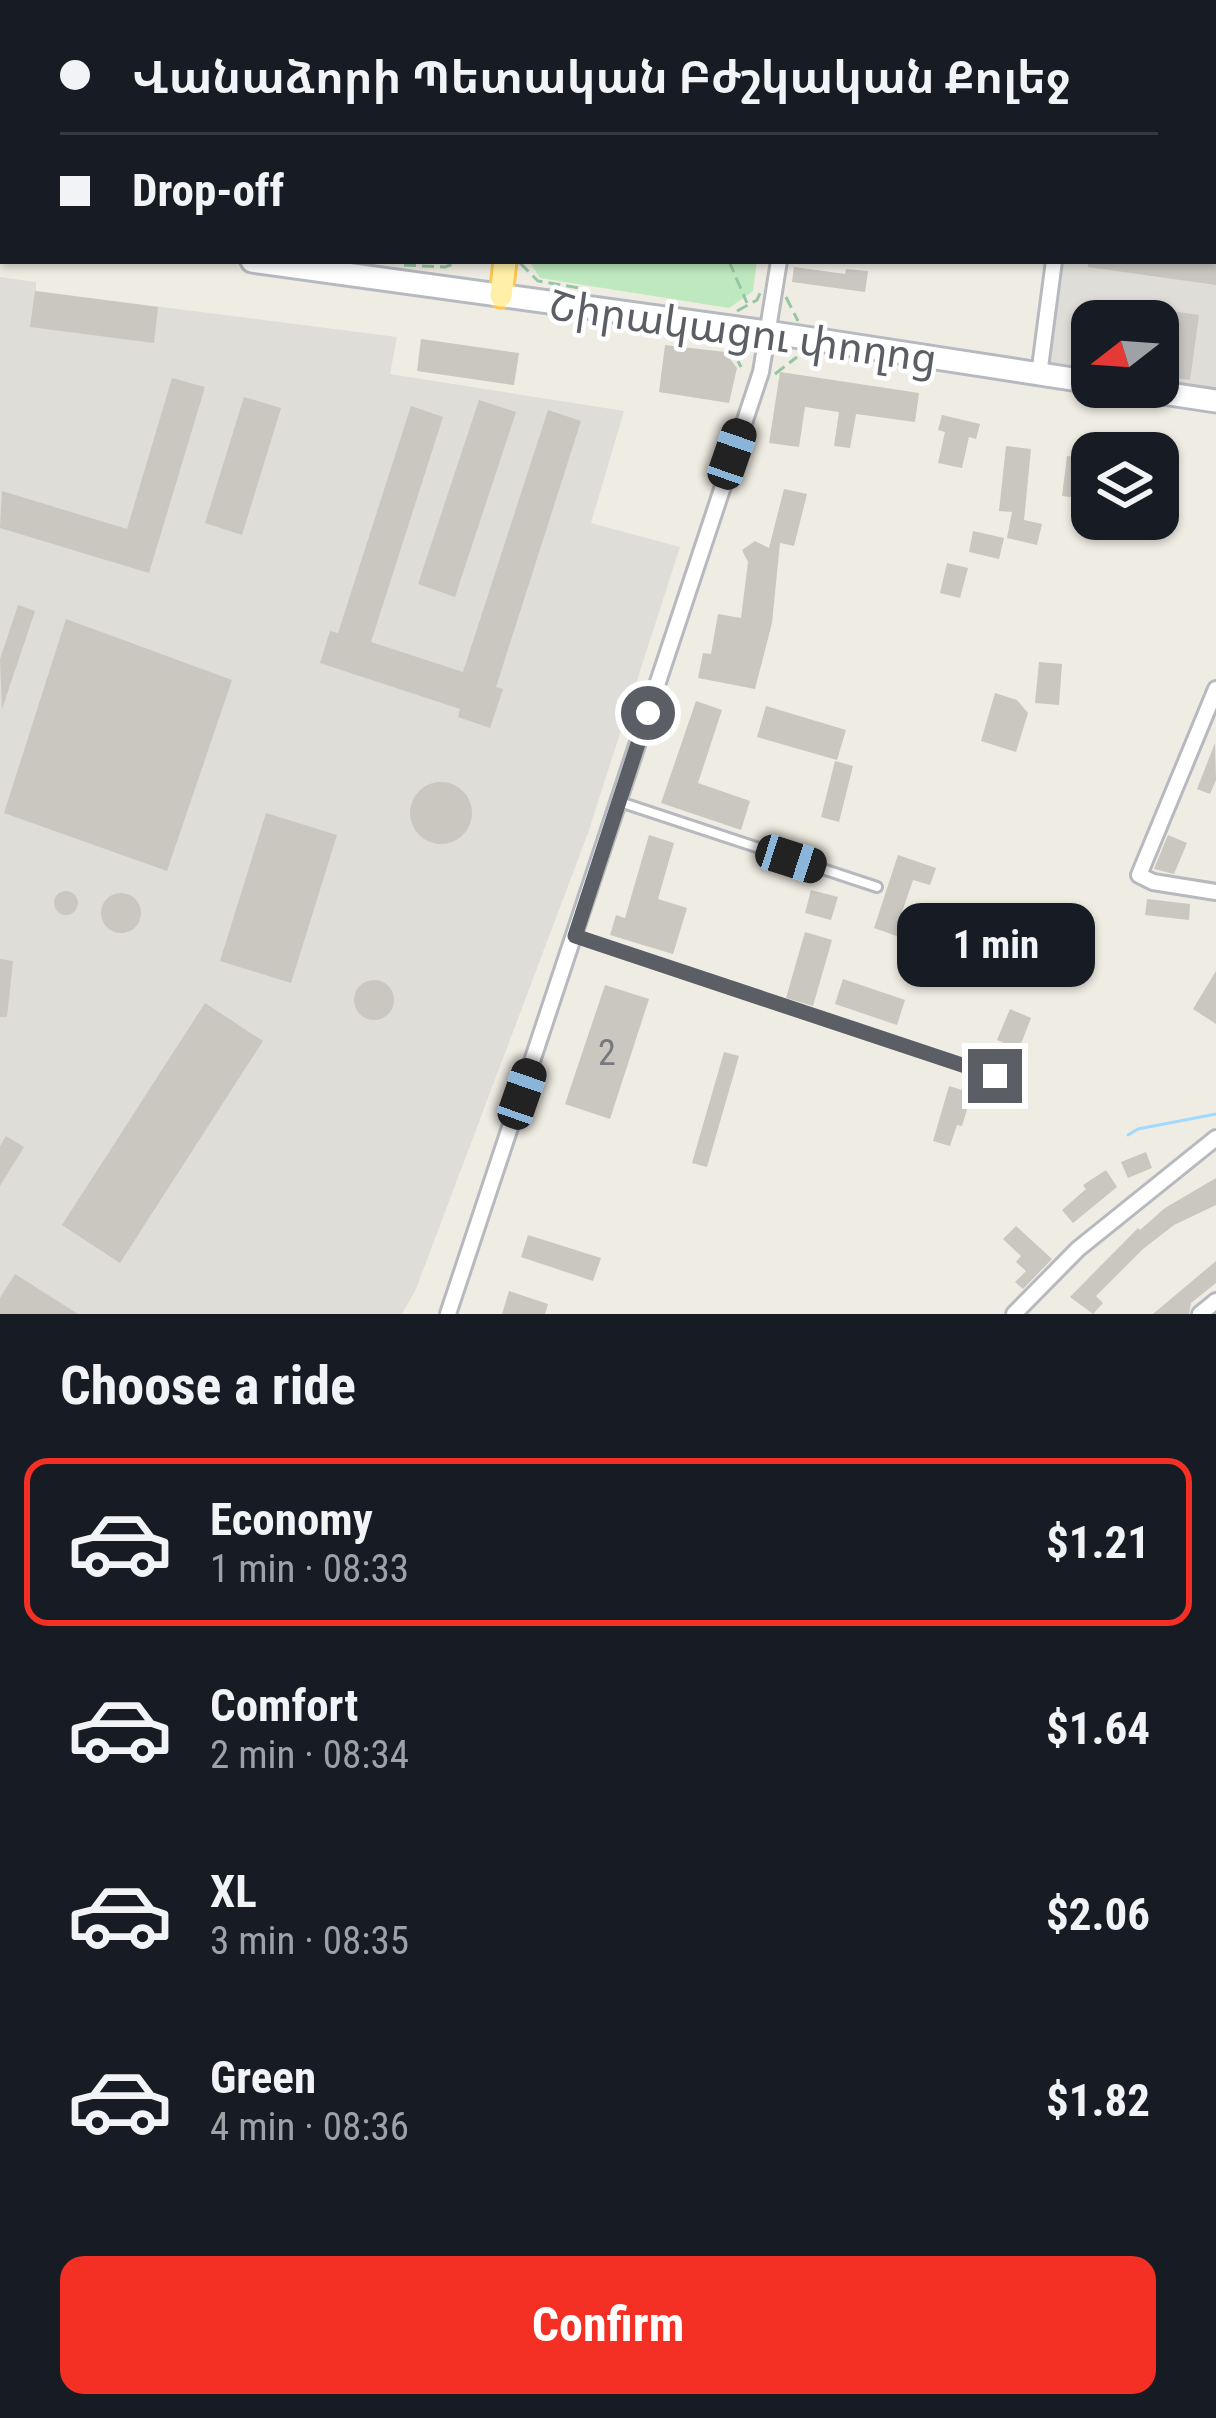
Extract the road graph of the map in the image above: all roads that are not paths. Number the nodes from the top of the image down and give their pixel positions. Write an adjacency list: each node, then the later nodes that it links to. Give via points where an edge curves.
1 (277, 264): 5 (street, Շիրակացու փողոց)
2 (505, 264): 5 (main road)
3 (778, 264): 6 (street)
4 (1054, 264): 7 (street)
5 (501, 296): 6 (street, Շիրակացու փողոց)
6 (767, 332): 7 (street, Շիրակացու փողոց); 12 (street, via 761,372)
7 (1039, 374): 8 (street, Շիրակացու փողոց)
8 (1071, 379)
9 (1179, 395): 10 (street)
10 (1216, 401)
11 (1216, 689): 14 (street, via 1139,875)
12 (619, 802): 13 (lane); 15 (street)
13 (877, 887)
14 (1216, 892)
15 (575, 936): 16 (lane); 19 (street)
16 (995, 1076)
17 (1216, 1138): 20 (street, via 1078,1249)
18 (1216, 1301): 21 (street)
19 (448, 1314)
20 (1014, 1314)
21 (1200, 1314)

